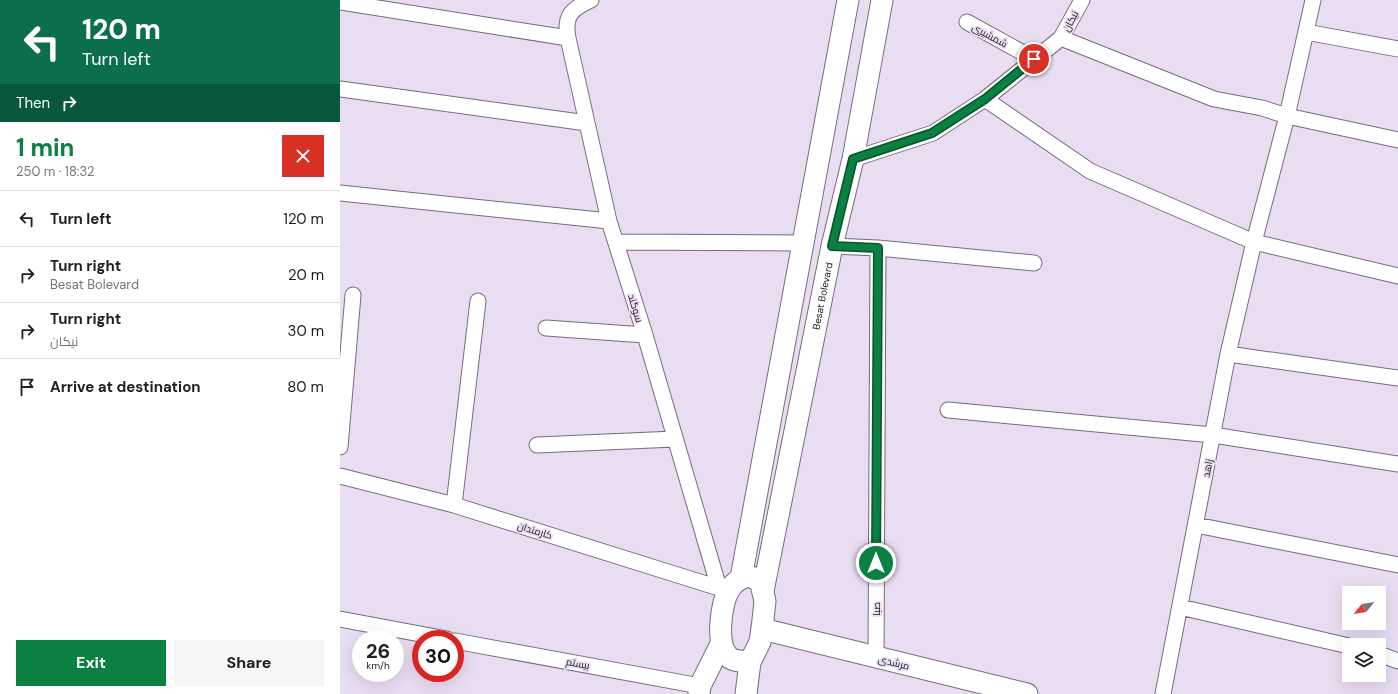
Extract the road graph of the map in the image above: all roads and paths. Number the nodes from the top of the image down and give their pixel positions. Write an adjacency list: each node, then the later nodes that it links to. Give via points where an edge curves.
1 (591, 0): 8 (street, via 577,6 571,14)
2 (848, 0): 23 (main road)
3 (882, 0): 18 (main road, Besat Bolevard)
4 (1082, 0): 10 (street, نیکان)
5 (1313, 0): 9 (street, زاهد)
6 (340, 2): 8 (street)
7 (967, 22): 12 (street, شمشیری)
8 (567, 32): 16 (street, سوگند)
9 (1306, 32): 11 (street); 15 (street, زاهد)
10 (1061, 38): 12 (street, نیکان); 15 (street, via 1214,99 1262,108)
11 (1398, 49)
12 (1034, 59): 14 (street, نیکان)
13 (340, 89): 16 (street)
14 (985, 99): 18 (street, نیکان, via 932,133); 22 (street, via 1090,171)
15 (1287, 116): 17 (street); 22 (street, زاهد)
16 (587, 123): 20 (street, سوگند)
17 (1398, 140)
18 (853, 159): 24 (main road, Besat Bolevard)
19 (340, 193): 20 (street)
20 (609, 221): 21 (street, سوگند)
21 (616, 242): 23 (street); 31 (street, سوگند)
22 (1254, 242): 27 (street); 32 (street, زاهد)
23 (803, 243): 44 (main road)
24 (832, 246): 25 (street); 45 (main road, Besat Bolevard)
25 (878, 248): 26 (street); 53 (street, صبا)
26 (1034, 263)
27 (1398, 276)
28 (353, 296): 38 (street)
29 (478, 301): 41 (street)
30 (546, 328): 31 (street)
31 (645, 335): 36 (street, سوگند)
32 (1228, 354): 33 (street); 35 (street, زاهد)
33 (1398, 378)
34 (948, 410): 35 (street)
35 (1213, 435): 39 (street); 42 (street, زاهد)
36 (675, 438): 37 (street); 44 (street, سوگند)
37 (537, 444)
38 (340, 447)
39 (1398, 464)
40 (340, 476): 41 (street, کارمندان)
41 (454, 505): 44 (street, کارمندان)
42 (1196, 525): 43 (street); 46 (street, زاهد)
43 (1398, 565)
44 (730, 585): 45 (main road, via 748,576 760,580); 51 (main road, via 724,603)
45 (763, 591): 48 (main road, Besat Bolevard, via 765,601)
46 (1180, 607): 52 (street); 60 (street, زاهد)
47 (340, 619): 49 (street)
48 (762, 629): 53 (main road, مرشدی); 56 (main road, Besat Bolevard, via 760,642)
49 (412, 633)
50 (464, 643): 57 (street, بیستم)
51 (721, 644): 56 (main road, via 727,656 733,660); 57 (main road)
52 (1342, 644)
53 (876, 657): 59 (main road, مرشدی)
54 (1386, 657): 55 (street)
55 (1398, 661)
56 (750, 662): 58 (main road, Besat Bolevard)
57 (700, 690)
58 (746, 694)
59 (1027, 694)
60 (1163, 694)

